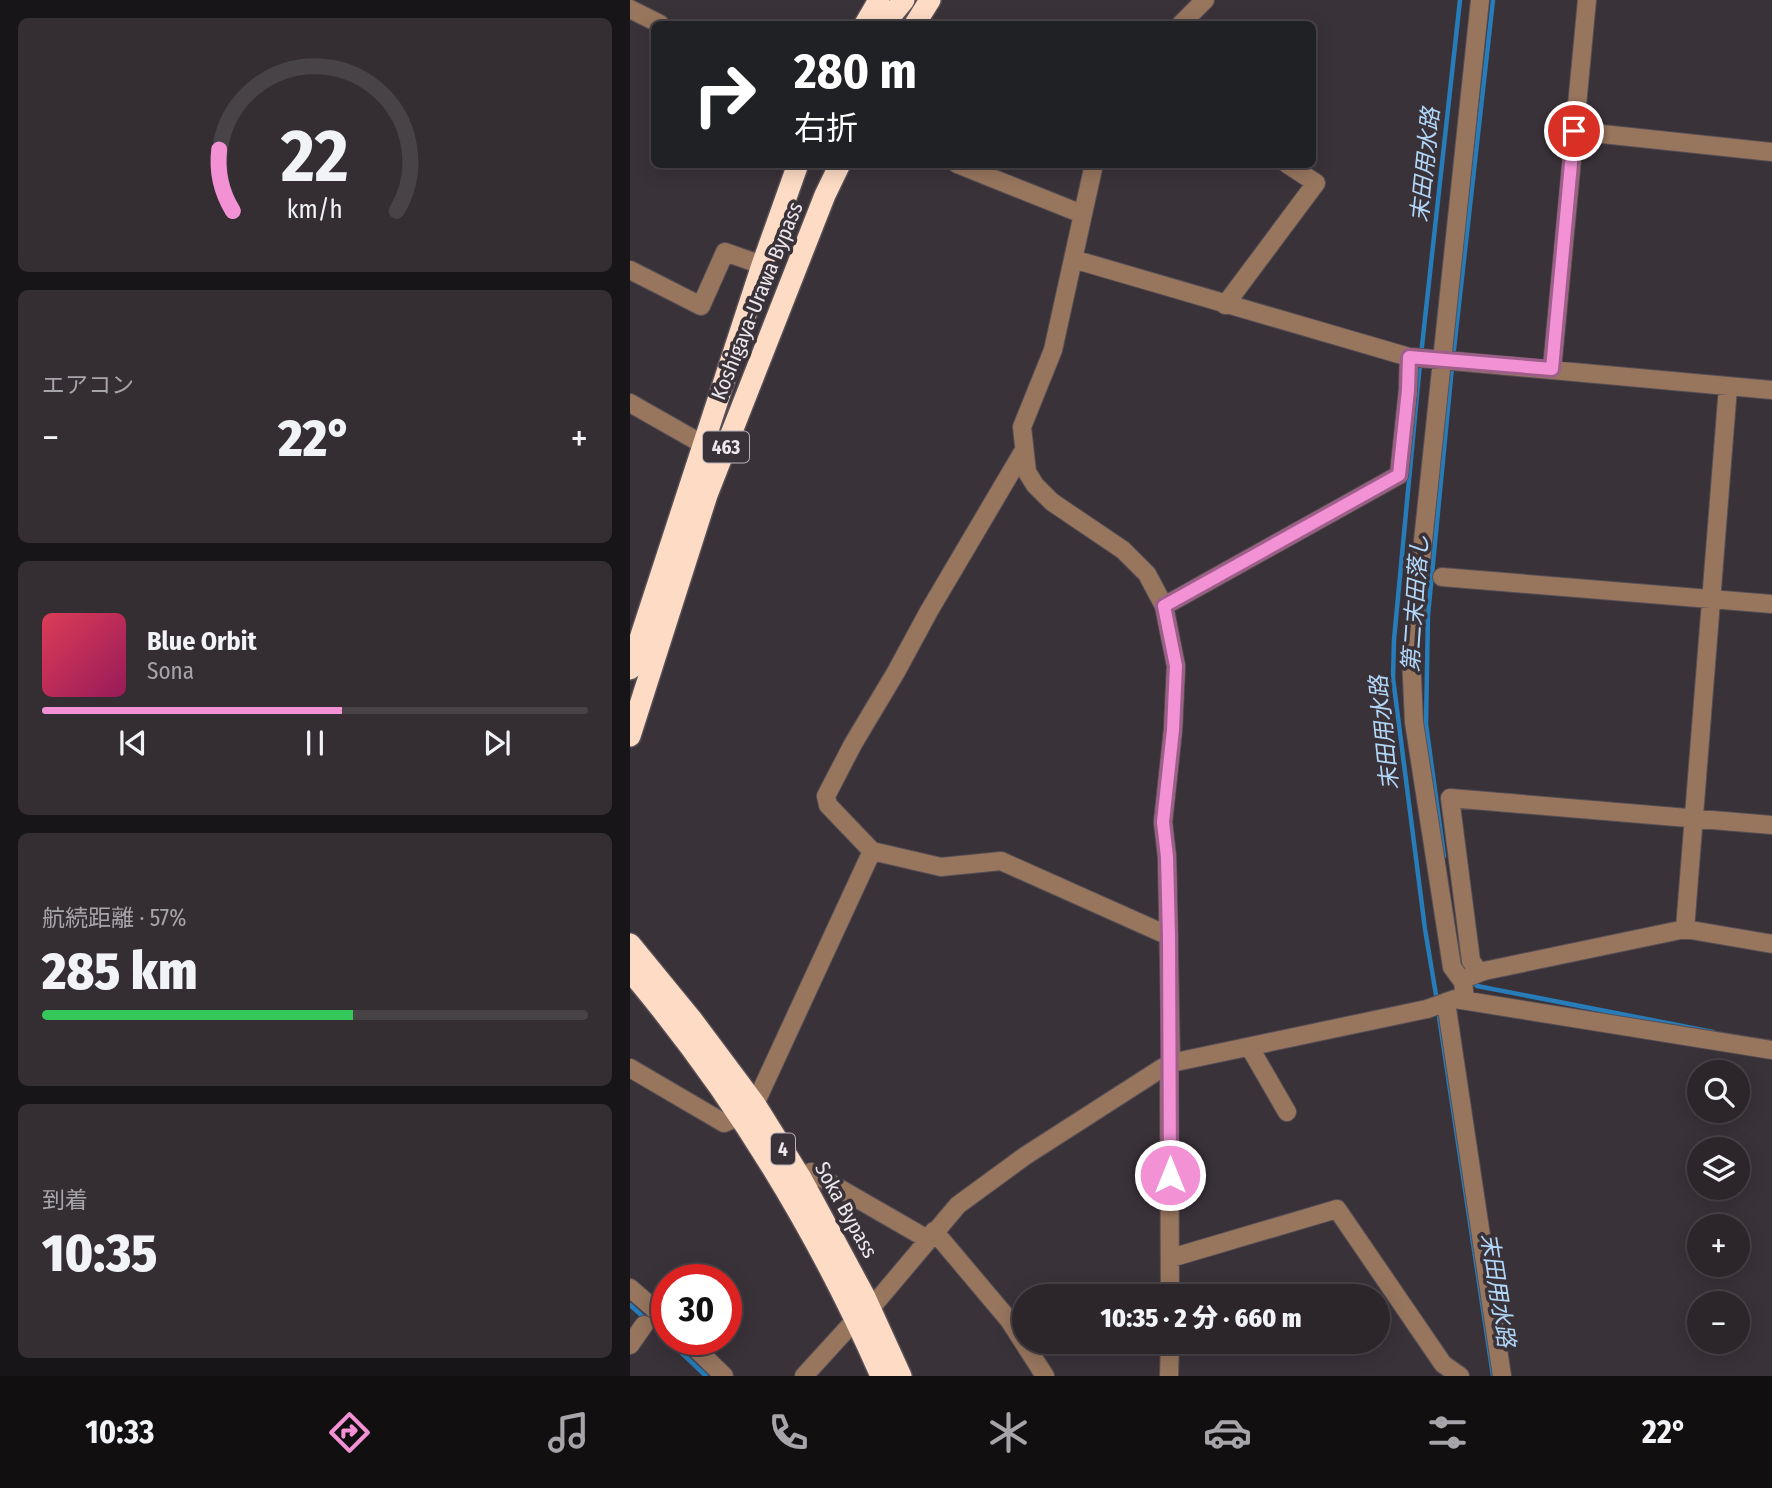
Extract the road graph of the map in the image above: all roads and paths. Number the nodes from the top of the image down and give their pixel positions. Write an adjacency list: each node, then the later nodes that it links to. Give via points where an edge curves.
1 (879, 0): 9 (highway)
2 (904, 0): 10 (highway)
3 (930, 0): 11 (highway)
4 (1205, 0): 12 (street)
5 (1480, 0): 26 (street)
6 (1587, 0): 13 (street)
7 (630, 9): 8 (street)
8 (654, 21)
9 (867, 21)
10 (886, 21)
11 (917, 21)
12 (1184, 21)
13 (1574, 131): 14 (street); 27 (street)
14 (1772, 152)
15 (797, 168): 22 (highway, Koshigaya-Urawa Bypass / 463)
16 (838, 168): 38 (highway, Koshigaya-Urawa Bypass / 463, via 708,495)
17 (967, 168): 20 (street)
18 (1093, 168): 20 (street)
19 (1293, 168): 24 (street, via 1316,183)
20 (1082, 214): 21 (street)
21 (1073, 259): 24 (street); 32 (street, via 1053,350 1022,428)
22 (762, 265): 23 (street, via 725,252 701,306); 31 (highway, Koshigaya-Urawa Bypass / 463)
23 (630, 270)
24 (1225, 304): 25 (street)
25 (1409, 357): 26 (street); 36 (street, via 1399,475)
26 (1443, 360): 27 (street); 48 (street, via 1411,655 1414,722 1452,967)
27 (1552, 369): 28 (street)
28 (1728, 387): 29 (street); 34 (street)
29 (1772, 390)
30 (630, 403): 31 (street)
31 (704, 445): 37 (highway, Koshigaya-Urawa Bypass / 463)
32 (1024, 450): 36 (street, via 1027,471 1044,496 1123,550 1147,574); 41 (street, via 826,796 828,804)
33 (1442, 577): 34 (street)
34 (1712, 600): 35 (street); 39 (street)
35 (1772, 604)
36 (1164, 606): 43 (street, via 1176,666 1163,822)
37 (630, 669)
38 (630, 736)
39 (1692, 817): 40 (street); 42 (street); 47 (street, via 1450,798 1471,961)
40 (1772, 825)
41 (872, 851): 43 (street, via 941,867 1001,861); 54 (street)
42 (1685, 929): 45 (street); 47 (street)
43 (1169, 936): 52 (street)
44 (630, 944): 54 (highway, Soka Bypass / 4, via 692,1021)
45 (1772, 944)
46 (630, 971): 54 (highway, Soka Bypass / 4)
47 (1479, 972): 48 (street)
48 (1464, 991): 49 (street); 51 (street)
49 (1446, 1002): 50 (street); 74 (street)
50 (1250, 1048): 52 (street); 55 (street)
51 (1772, 1050)
52 (1170, 1063): 57 (street, via 1025,1156 958,1205); 58 (street)
53 (630, 1068): 54 (street, via 724,1123)
54 (748, 1110): 56 (highway, Soka Bypass / 4); 62 (highway, Soka Bypass / 4, via 786,1188)
55 (1286, 1112)
56 (801, 1178): 57 (street, via 811,1172); 62 (highway, Soka Bypass / 4)
57 (931, 1236): 62 (street); 71 (street, via 1009,1320)
58 (1171, 1258): 59 (street); 73 (street, via 1337,1209 1443,1364)
59 (1170, 1284)
60 (630, 1288): 61 (street)
61 (651, 1306)
62 (863, 1314): 68 (street); 69 (highway, Soka Bypass / 4); 70 (highway, Soka Bypass / 4)
63 (643, 1325): 64 (street)
64 (630, 1345)
65 (1170, 1354): 72 (street)
66 (702, 1355): 67 (street)
67 (724, 1376)
68 (804, 1376)
69 (881, 1376)
70 (901, 1376)
71 (1045, 1376)
72 (1169, 1376)
73 (1460, 1376)
74 (1502, 1376)

